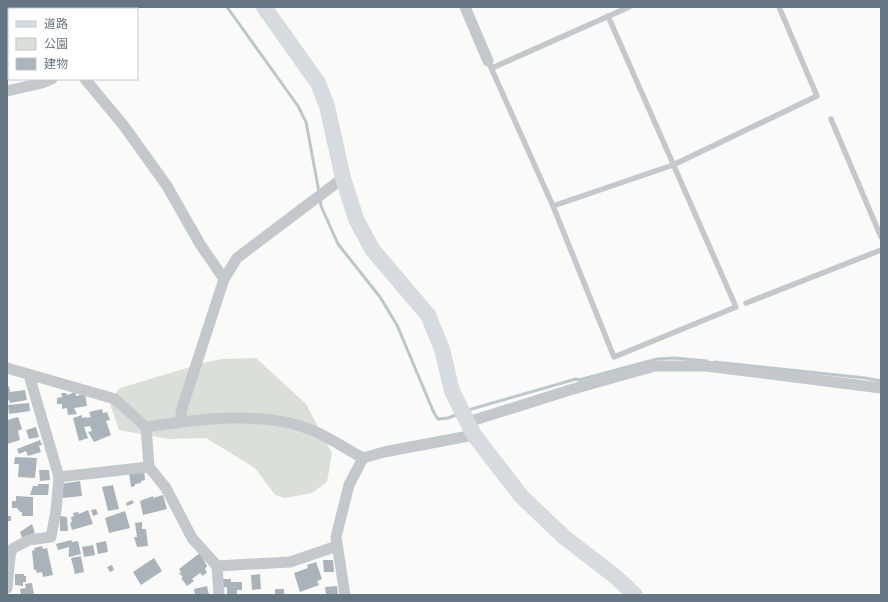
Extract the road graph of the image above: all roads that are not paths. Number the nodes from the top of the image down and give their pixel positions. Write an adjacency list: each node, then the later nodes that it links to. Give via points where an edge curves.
1 (264, 7): 12 (street, via 318,83 328,106)
2 (465, 7): 6 (street)
3 (629, 7): 5 (lane)
4 (779, 7): 11 (lane, via 817,96)
5 (608, 16): 6 (lane); 11 (lane)
6 (490, 64): 13 (lane)
7 (50, 80): 9 (street)
8 (86, 80): 16 (street, via 168,186 200,244)
9 (7, 91)
10 (831, 119): 14 (lane)
11 (674, 165): 13 (lane); 13 (lane, via 736,307 614,357)
12 (343, 178): 16 (street, via 238,258); 23 (street, via 356,219 372,249 428,315 442,349 452,391)
13 (552, 206)
14 (881, 237)
15 (881, 250): 17 (lane)
16 (224, 279): 21 (street, via 182,408)
17 (746, 303)
18 (7, 368): 19 (street)
19 (29, 375): 22 (street, via 115,399); 26 (street)
20 (881, 388): 23 (street, via 706,366 655,366 573,388)
21 (180, 422): 22 (street); 24 (street, via 261,418 312,430)
22 (146, 427): 25 (street)
23 (471, 428): 24 (street); 32 (street, via 521,496 564,537)
24 (363, 458): 27 (street, via 349,485 342,508 336,537)
25 (149, 467): 26 (street); 28 (street, via 166,488 192,538)
26 (59, 477): 29 (street, via 51,537 29,540 12,549)
27 (337, 546): 28 (street, via 290,562); 31 (street)
28 (217, 566): 30 (street)
29 (7, 588)
30 (219, 595)
31 (345, 595)
32 (635, 595)

